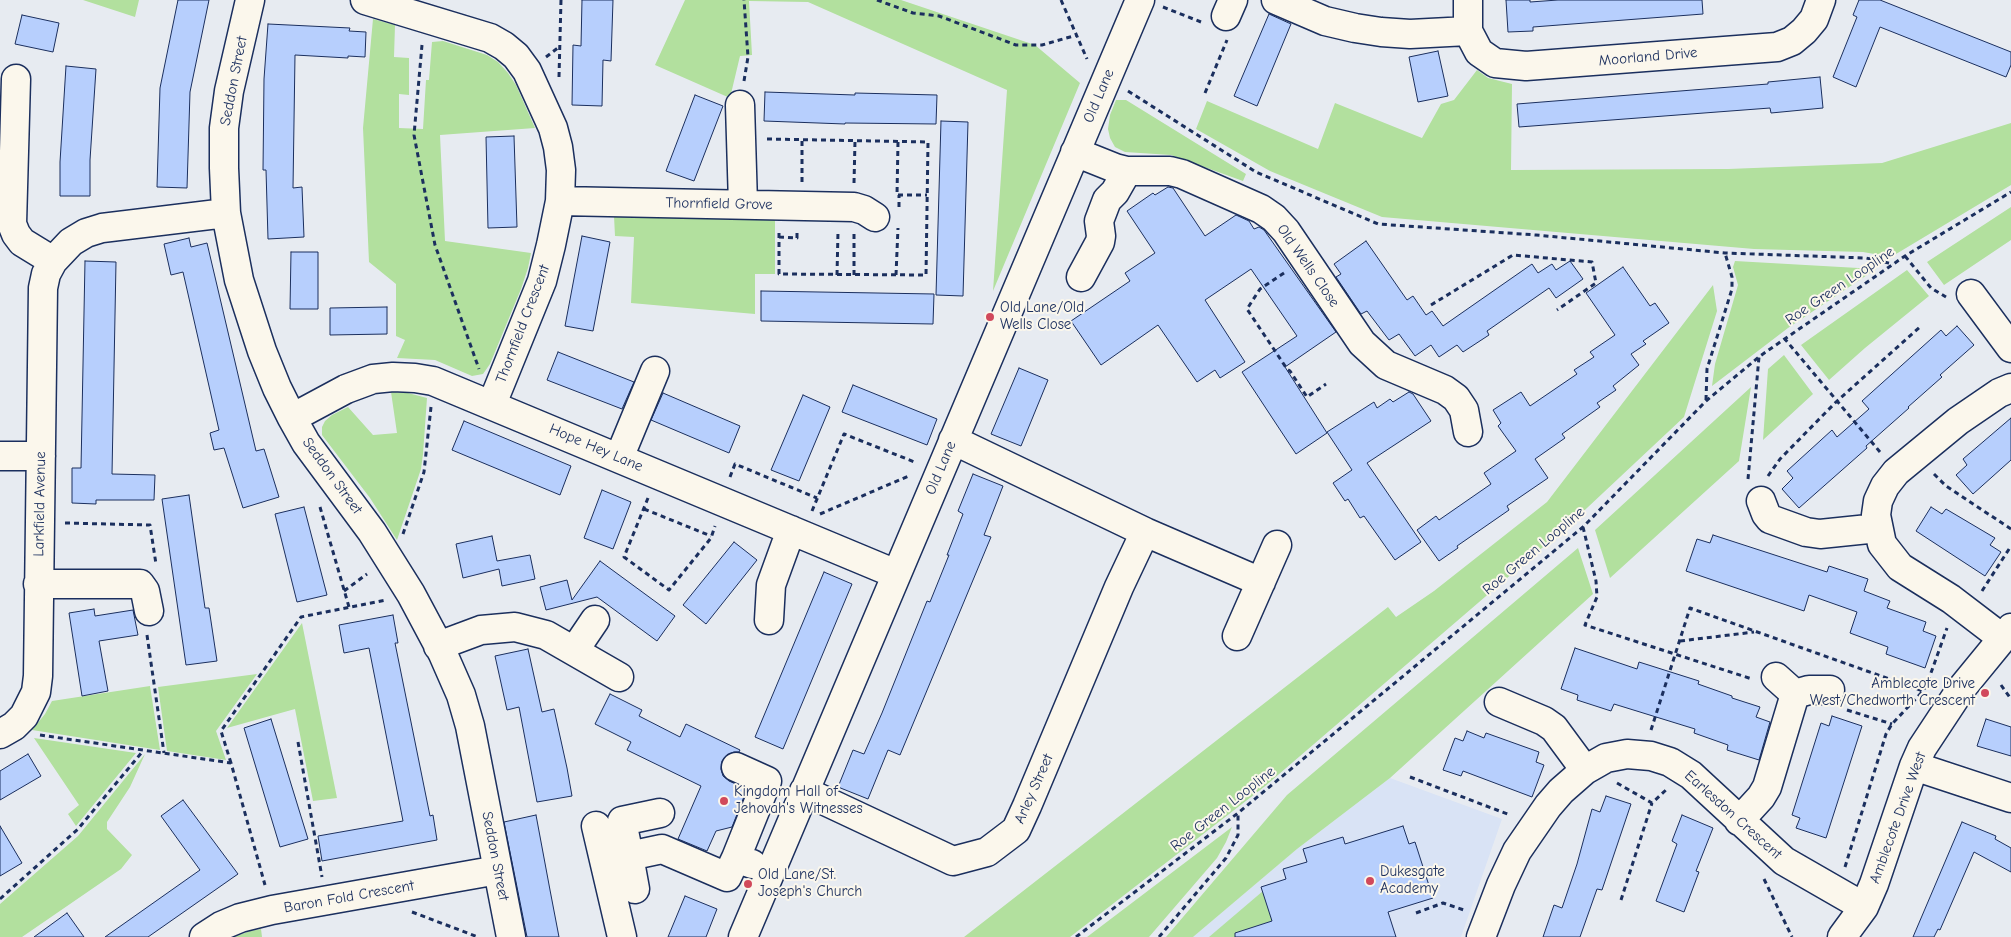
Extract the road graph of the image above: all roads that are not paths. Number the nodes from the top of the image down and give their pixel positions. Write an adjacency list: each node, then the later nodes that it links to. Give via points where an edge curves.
1 (250, 0): 15 (street, Seddon Street, via 224,128)
2 (365, 0): 12 (street, Thornfield Crescent, via 490,38 523,64 545,109 558,147)
3 (1276, 0): 7 (street, via 1325,21 1355,28 1410,34)
4 (1468, 0): 7 (street)
5 (1821, 0): 7 (street, Moorland Drive, via 1814,19 1804,31 1777,47 1526,66 1495,63 1480,52)
6 (1150, 3): 10 (street, Old Lane, via 1104,85)
7 (1468, 31)
8 (16, 79): 16 (street, via 12,224 22,242)
9 (740, 105): 13 (street)
10 (1075, 152): 11 (street, Old Wells Close); 25 (street, Old Lane)
11 (1127, 171): 17 (street, via 1107,200 1099,221 1100,242); 24 (street, Old Wells Close, via 1182,174 1261,209 1274,218 1305,258 1351,329 1377,358 1456,398 1468,398 1464,410)
12 (560, 201): 13 (street, Thornfield Grove); 22 (street, Thornfield Crescent, via 542,281)
13 (743, 204): 14 (street, Thornfield Grove)
14 (870, 212)
15 (226, 213): 16 (street, Larkfield Avenue, via 102,228 70,242); 23 (street, Seddon Street, via 251,322)
16 (52, 261): 27 (street, Larkfield Avenue, via 42,288)
17 (1081, 277)
18 (1972, 293): 19 (street)
19 (2011, 348)
20 (656, 371): 28 (street)
21 (2011, 388): 31 (street, via 1964,416 1896,472 1878,501)
22 (492, 404): 23 (street, Hope Hey Lane, via 433,381 393,377 373,379 346,389); 28 (street, Hope Hey Lane)
23 (292, 418): 42 (street, Seddon Street, via 306,443 392,564)
24 (1468, 432)
25 (953, 440): 32 (street); 34 (street, Old Lane, via 934,470)
26 (0, 456): 27 (street)
27 (41, 456): 36 (street, Larkfield Avenue)
28 (619, 458): 30 (street, Hope Hey Lane, via 723,501)
29 (1758, 497): 31 (street, via 1770,519 1806,532 1820,534)
30 (800, 528): 34 (street, Hope Hey Lane); 39 (street, via 771,585)
31 (1878, 528): 40 (street, via 1882,544 1900,567)
32 (1145, 532): 35 (street); 51 (street, Arley Street, via 1016,830 986,852 953,861)
33 (1277, 545): 35 (street)
34 (896, 574): 51 (street, Old Lane)
35 (1261, 582): 41 (street)
36 (38, 584): 37 (street, via 140,584); 47 (street, Larkfield Avenue, via 36,692 30,705)
37 (146, 599)
38 (595, 620): 43 (street)
39 (768, 620)
40 (2006, 633): 48 (street, Amblecote Drive West, via 1933,730)
41 (1237, 636)
42 (438, 646): 43 (street, via 481,630 514,627 546,635); 58 (street, Seddon Street, via 470,726)
43 (574, 651): 44 (street)
44 (619, 678)
45 (1830, 690): 54 (street, via 1785,685 1767,787)
46 (1499, 702): 50 (street, via 1537,705)
47 (7, 730)
48 (1914, 766): 52 (street); 61 (street, Amblecote Drive West)
49 (736, 767): 57 (street, via 767,781)
50 (1588, 769): 54 (street, Earlesdon Crescent, via 1606,758 1628,754 1670,762 1685,771); 62 (street, Earlesdon Crescent, via 1561,791 1534,824 1501,885)
51 (804, 792): 59 (street, Old Lane)
52 (2011, 798)
53 (660, 813): 56 (street, via 622,821)
54 (1739, 821): 61 (street, Earlesdon Crescent, via 1784,861)
55 (596, 826): 65 (street)
56 (629, 856): 57 (street, via 662,849 727,877); 60 (street)
57 (736, 858): 59 (street)
58 (498, 870): 63 (street, Baron Fold Crescent, via 272,910 240,918); 64 (street, Seddon Street)
59 (770, 870): 66 (street, Old Lane)
60 (635, 889)
61 (1864, 907): 67 (street, Amblecote Drive West)
62 (1484, 928)
63 (204, 937)
64 (511, 937)
65 (622, 937)
66 (743, 937)
67 (1842, 937)

